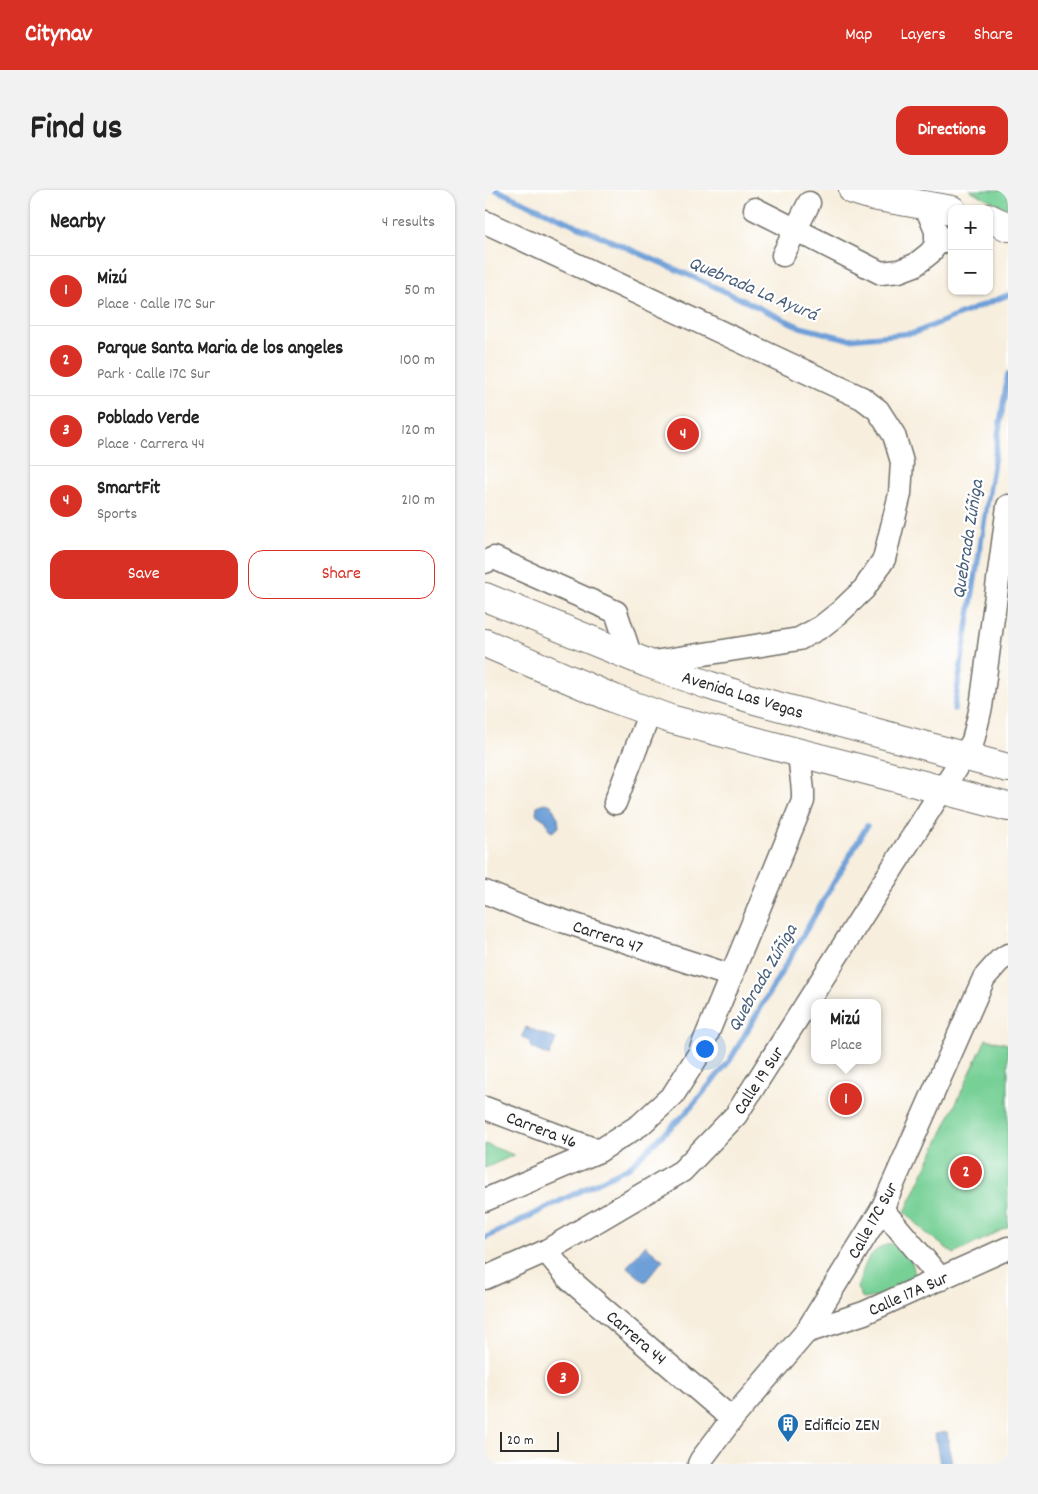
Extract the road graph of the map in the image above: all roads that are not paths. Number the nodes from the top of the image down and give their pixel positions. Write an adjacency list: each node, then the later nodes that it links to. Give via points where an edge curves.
1 (862, 193): 2 (main road)
2 (927, 197): 4 (main road); 5 (main road); 9 (street, via 936,231)
3 (809, 203): 8 (street)
4 (951, 205)
5 (948, 208)
6 (755, 209): 8 (street)
7 (485, 222): 15 (street, via 862,398 878,410 894,435 902,462 900,494 884,559 864,589 841,612 799,639)
8 (796, 230): 9 (street, via 881,272 899,271 915,265); 10 (street)
9 (944, 241)
10 (783, 256)
11 (1008, 506): 18 (street, Calle 19 Sur, via 981,707 973,742)
12 (485, 562): 15 (street, via 494,558 616,612)
13 (485, 597): 15 (main road, Avenida Las Vegas)
14 (485, 643): 16 (main road)
15 (639, 660): 18 (main road, Avenida Las Vegas, via 755,700)
16 (650, 712): 17 (main road); 21 (street)
17 (799, 753): 20 (main road); 25 (street, via 803,801)
18 (963, 757): 19 (main road, Avenida Las Vegas); 20 (street, Calle 19 Sur)
19 (1008, 768)
20 (942, 790): 22 (main road); 31 (street, Calle 19 Sur, via 737,1115 682,1170)
21 (615, 803)
22 (1008, 807)
23 (485, 892): 25 (street, Carrera 47, via 526,909)
24 (1008, 955): 29 (street, Calle 17C Sur, via 984,978)
25 (732, 976): 27 (street, via 699,1054 673,1095 640,1125)
26 (485, 1108): 27 (street, Carrera 46)
27 (599, 1151): 28 (street)
28 (485, 1200)
29 (882, 1209): 33 (street); 34 (street, Calle 17C Sur)
30 (1008, 1248): 33 (street, Calle 17A Sur)
31 (546, 1251): 32 (street, Calle 19 Sur); 35 (street, Carrera 44, via 570,1280)
32 (485, 1278)
33 (941, 1279): 34 (street, Calle 17A Sur, via 864,1313)
34 (806, 1332): 35 (street, Calle 17C Sur)
35 (732, 1419): 36 (street, Calle 17C Sur)
36 (699, 1464)

